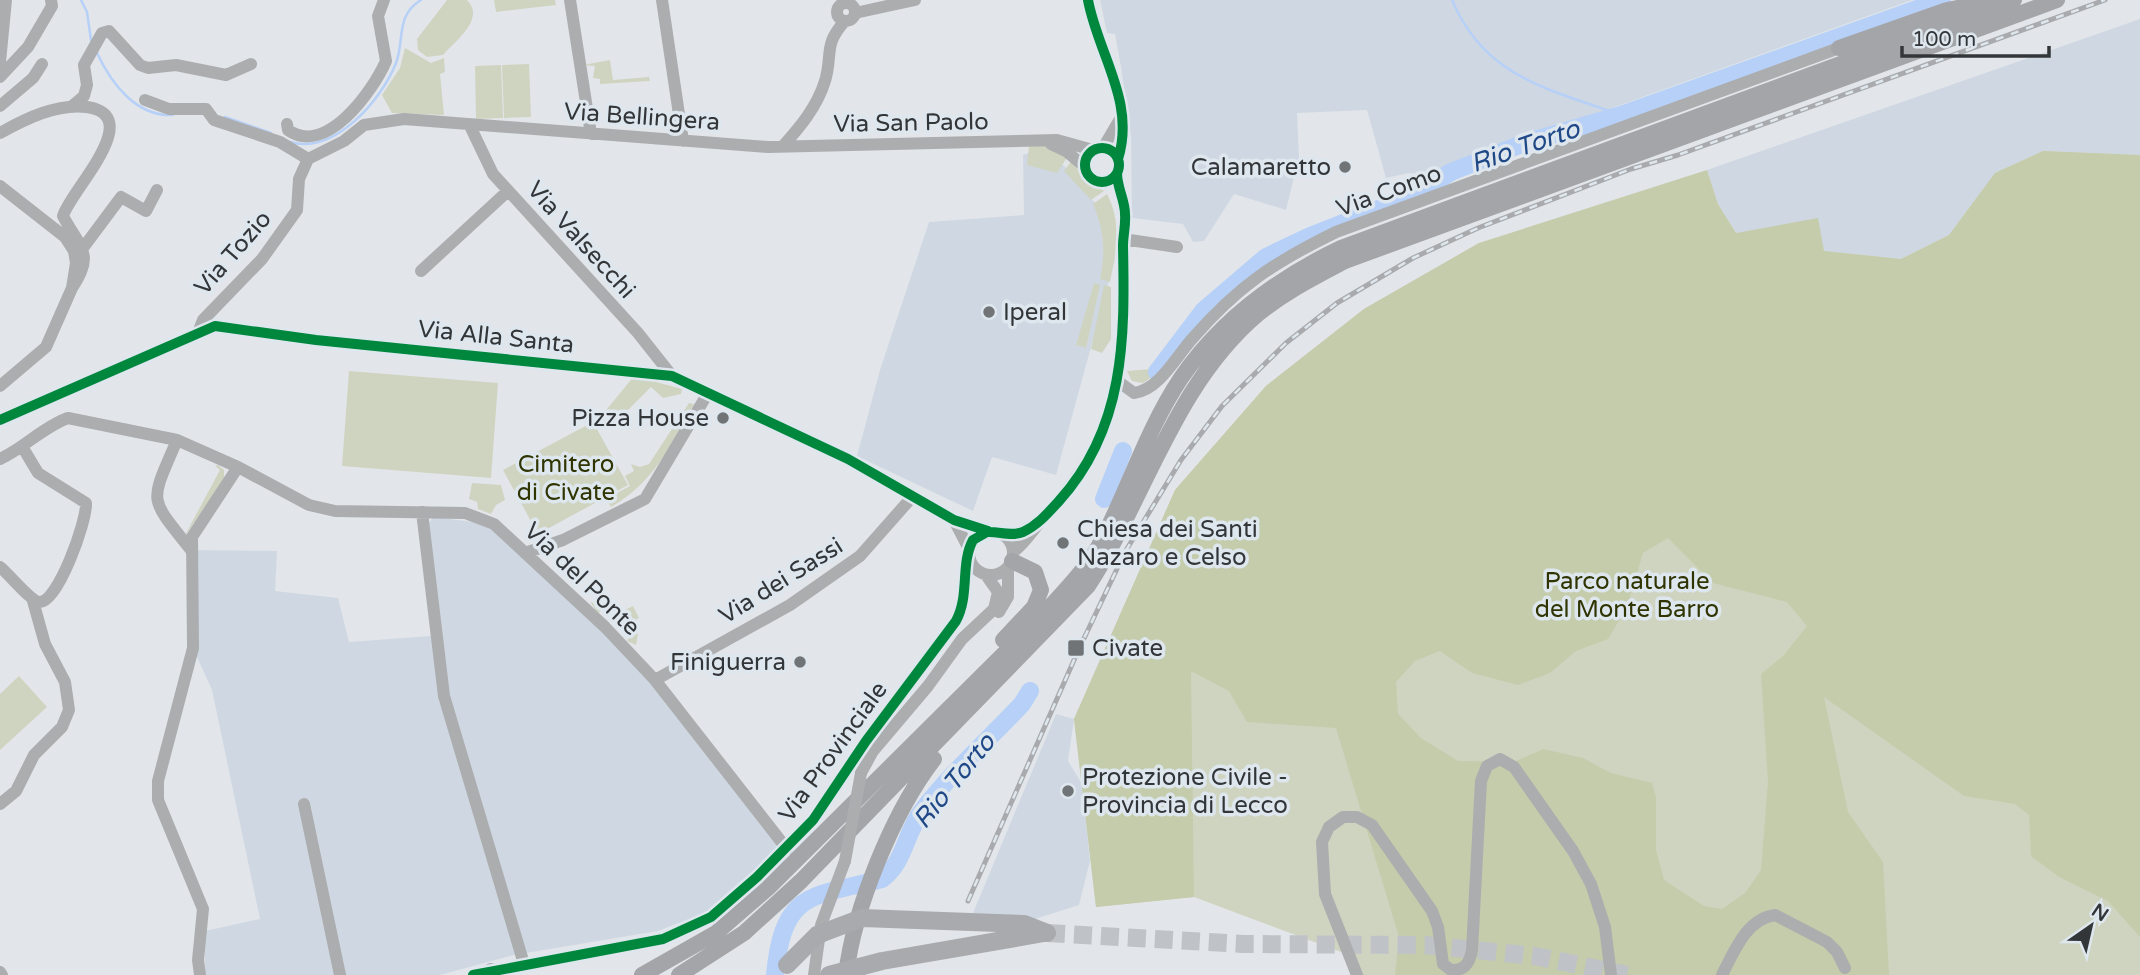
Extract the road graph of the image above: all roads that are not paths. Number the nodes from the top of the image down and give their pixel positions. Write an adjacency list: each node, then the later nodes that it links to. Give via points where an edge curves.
1 (6, 0): 13 (street)
2 (51, 0): 16 (street, via 52,6 28,47)
3 (384, 0): 22 (street, via 378,16 386,61)
4 (570, 0): 25 (street)
5 (662, 0): 26 (street)
6 (915, 0): 11 (street)
7 (1088, 0): 20 (street)
8 (2000, 0): 12 (main road, via 1947,10)
9 (2014, 0): 69 (main road, via 1305,265 1250,302 1208,344 1159,417 1100,544 1076,578)
10 (2057, 0): 70 (main road, via 1345,261 1295,287 1257,315 1197,383 1088,586)
11 (849, 9): 28 (street, via 830,38 825,80 816,103)
12 (1839, 48): 45 (street, Via Como, via 1336,232 1247,282 1151,387 1135,393)
13 (0, 62)
14 (42, 64): 18 (street, via 33,78)
15 (251, 64): 19 (street, via 226,75 176,65 148,68 109,31 102,33 87,55 84,96)
16 (0, 77)
17 (145, 100): 30 (street, via 169,109 210,114 280,142)
18 (0, 106)
19 (71, 107): 24 (street, via 23,120); 40 (street, via 97,110 112,128 63,216)
20 (1123, 114): 29 (street); 31 (street)
21 (287, 124): 22 (street, via 296,136)
22 (351, 125): 23 (street, Via Bellingera, via 404,119); 30 (street, via 344,141)
23 (470, 125): 25 (street, Via Bellingera); 37 (street, Via Valsecchi, via 493,174)
24 (0, 133)
25 (591, 134): 26 (street, Via Bellingera)
26 (683, 141): 28 (street, Via Bellingera)
27 (1040, 141): 28 (street, Via San Paolo); 29 (street, Via San Paolo); 32 (street, Via San Paolo, via 1066,151)
28 (783, 146)
29 (1098, 149): 31 (street, via 1112,151); 32 (street, via 1087,157)
30 (308, 159): 43 (street, Via Tozio, via 299,179 297,210 262,259 203,320)
31 (1118, 159): 33 (street)
32 (1085, 167): 34 (street)
33 (1118, 173): 34 (street, via 1106,182); 38 (street, via 1117,188 1125,214)
34 (1096, 181): 38 (street, via 1113,200)
35 (0, 186): 42 (street, via 65,237 76,263)
36 (157, 190): 40 (street, via 146,211 121,197)
37 (508, 191): 41 (street); 44 (street, Via Valsecchi)
38 (1123, 233): 39 (street); 45 (street)
39 (1177, 247)
40 (83, 248): 42 (street, via 85,262)
41 (421, 271)
42 (72, 288): 46 (street, via 46,347)
43 (198, 333): 44 (street, Via Alla Santa, via 215,326); 48 (street, Via Alla Santa)
44 (672, 376): 47 (street)
45 (1119, 382): 56 (street, via 1083,471)
46 (0, 386)
47 (708, 393): 53 (street, via 848,459); 60 (street, via 645,499 564,540)
48 (0, 420)
49 (177, 440): 50 (street, Via del Ponte, via 68,418 55,422); 52 (street, Via del Ponte); 59 (street, via 156,496 158,508)
50 (23, 448): 51 (street); 66 (street, via 38,472 86,503 71,555 50,598)
51 (0, 459)
52 (238, 467): 54 (street, Via del Ponte, via 309,505 335,511); 59 (street, via 201,521)
53 (913, 496): 55 (street); 68 (street, Via dei Sassi, via 860,556 790,605)
54 (422, 512): 60 (street, Via del Ponte, via 465,513 494,524); 74 (street, via 444,696)
55 (954, 520): 57 (street); 61 (street)
56 (1041, 520): 58 (street, via 1021,532); 62 (street)
57 (988, 531): 58 (street); 61 (street, via 976,537)
58 (1003, 535): 62 (street, via 1010,541)
59 (191, 550): 78 (street, via 193,648 158,791 203,909)
60 (525, 553): 68 (street, Via del Ponte)
61 (970, 554): 64 (street); 65 (street, Via Provinciale)
62 (1011, 560): 64 (street, via 997,575); 67 (street, via 1006,601); 69 (main road, via 1037,574 1038,600)
63 (0, 567): 66 (street)
64 (983, 574): 65 (street, Via Provinciale); 67 (street, via 996,586 998,598)
65 (965, 590): 73 (street, Via Provinciale, via 956,621 858,751 830,799)
66 (38, 601): 71 (street, via 45,644 65,682 69,710 62,727 34,755 16,791)
67 (983, 620): 83 (street, bridge, via 962,639 880,740 861,773 845,861 821,925)
68 (655, 680): 73 (street, Via del Ponte)
69 (928, 728): 81 (main road, via 818,841 716,933)
70 (952, 728): 82 (main road, via 744,933); 85 (main road, via 921,776 875,870)
71 (0, 804)
72 (304, 804): 79 (street)
73 (787, 849): 74 (street, Via Provinciale, via 710,916 663,939)
74 (524, 964): 77 (street, Via Provinciale)
75 (787, 965): 84 (highway, bridge, via 817,935 862,918 1024,923 1048,933 934,950)
76 (1845, 968): 88 (street, via 1827,942 1775,915 1749,928)
77 (490, 973): 80 (street, Via Provinciale)
78 (200, 975)
79 (340, 975)
80 (473, 975)
81 (642, 975)
82 (679, 975)
83 (814, 975)
84 (829, 975)
85 (846, 975)
86 (1357, 975): 87 (street, via 1325,894 1322,846 1327,829 1346,817 1372,825 1432,911 1443,964 1451,970 1461,969 1472,950 1481,781 1487,766 1500,759 1514,767 1580,863 1602,914)
87 (1611, 975)
88 (1722, 975)

